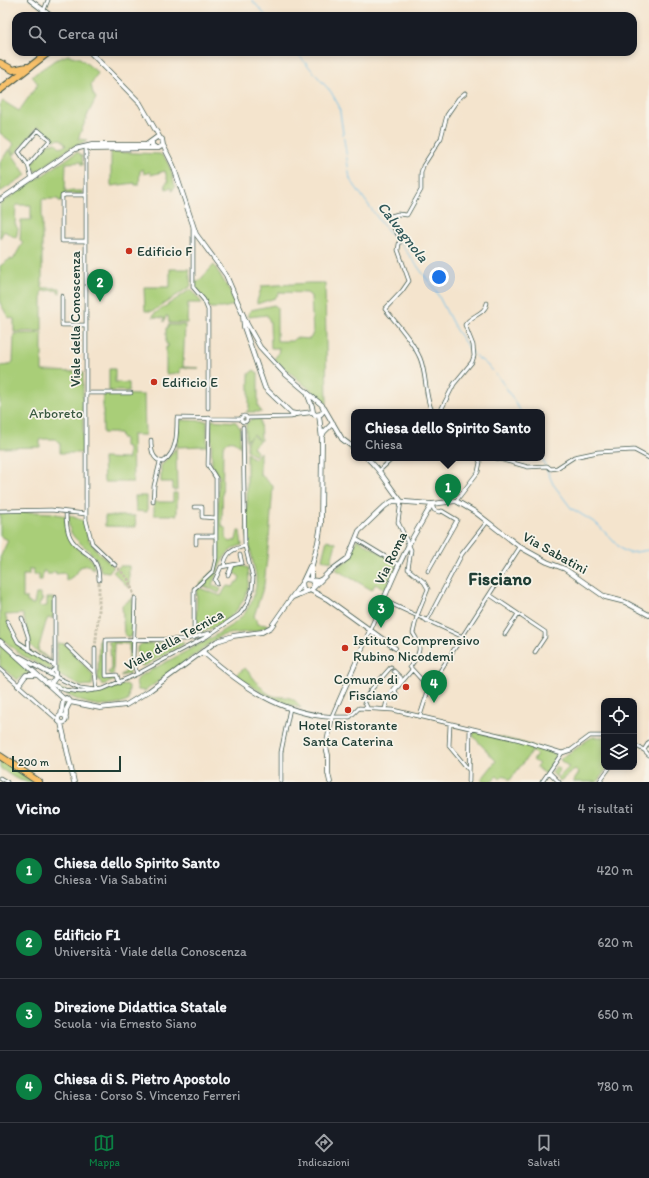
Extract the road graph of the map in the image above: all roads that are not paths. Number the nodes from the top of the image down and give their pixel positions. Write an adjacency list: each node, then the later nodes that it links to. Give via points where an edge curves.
1 (30, 0): 3 (street)
2 (48, 0): 3 (street)
3 (44, 10): 4 (street)
4 (47, 12)
5 (44, 56): 8 (highway)
6 (94, 56): 11 (street, via 140,103)
7 (0, 63): 8 (highway, via 8,69 16,70)
8 (32, 65): 9 (highway)
9 (0, 90)
10 (465, 93): 33 (street, via 447,115 442,138 425,161 421,173 421,190 407,215 391,216 391,223 400,238 398,250 409,281 385,309 420,357)
11 (154, 128): 12 (street); 13 (street)
12 (161, 138): 13 (street); 14 (street)
13 (153, 140): 15 (street, via 146,145 92,144); 16 (street, via 153,146)
14 (163, 145): 16 (street); 17 (street)
15 (87, 147): 16 (street); 19 (street, via 74,149); 20 (street, Viale della Conoscenza)
16 (157, 148): 17 (street)
17 (169, 155): 22 (street)
18 (28, 165): 18 (street, via 50,140 38,130 19,152); 19 (street)
19 (32, 179): 21 (street)
20 (86, 195): 23 (street, Viale della Conoscenza); 23 (street, via 62,196 62,241)
21 (0, 200)
22 (193, 226): 26 (street, via 226,275); 34 (street, via 192,287 204,300 208,310)
23 (86, 241): 27 (street, Viale della Conoscenza)
24 (62, 296): 27 (street, via 62,325)
25 (487, 303): 36 (street, via 484,311 471,318 465,325 474,345 474,355 472,362 454,384)
26 (242, 312): 30 (street, via 269,359); 38 (street, via 244,327 265,388 288,412)
27 (86, 325): 28 (street, Viale della Conoscenza)
28 (86, 393): 29 (street); 62 (street, Viale della Conoscenza)
29 (131, 393)
30 (307, 393): 31 (street); 32 (street)
31 (319, 403): 32 (street); 35 (street)
32 (312, 406): 37 (street)
33 (430, 407)
34 (208, 408)
35 (324, 408): 39 (street); 43 (street)
36 (442, 409)
37 (313, 412): 38 (street); 39 (street)
38 (296, 414): 42 (street, via 292,417)
39 (319, 415): 46 (street)
40 (208, 418): 41 (street); 53 (street, via 177,418 177,439 172,452); 63 (street, via 208,465 216,478)
41 (241, 420): 42 (street); 42 (street, via 243,416); 44 (street, Viale della Tecnica)
42 (246, 420): 44 (street, Viale della Tecnica)
43 (333, 423): 46 (street, via 324,432); 47 (street, via 342,439)
44 (243, 427): 69 (street, Viale della Tecnica)
45 (151, 440): 53 (street, via 152,452)
46 (322, 440): 72 (street, via 321,524)
47 (351, 446)
48 (649, 458): 52 (street, via 634,450 625,449 584,454 551,469 546,466 528,467)
49 (370, 461): 54 (street)
50 (389, 461): 54 (street)
51 (480, 461): 56 (street, via 478,472)
52 (507, 461)
53 (160, 462): 57 (street)
54 (380, 470): 55 (street, via 389,487)
55 (401, 501): 58 (street); 66 (street, via 394,501 385,506 365,524); 68 (street, via 398,522)
56 (456, 501): 58 (street); 64 (street, Via Sabatini)
57 (154, 502)
58 (431, 504): 68 (street, Via Roma); 77 (street, via 434,510 442,511 457,520)
59 (194, 507): 63 (street, via 202,507 202,517)
60 (0, 511): 61 (street)
61 (66, 512): 62 (street); 80 (street, via 70,537 95,562)
62 (86, 514): 73 (street, Viale della Conoscenza, via 87,530 92,543)
63 (216, 518): 65 (street)
64 (486, 522): 70 (street, Via Sabatini); 95 (street, via 462,554)
65 (216, 536): 67 (street, via 196,536); 100 (street, via 215,568 194,588)
66 (356, 539): 75 (street); 79 (street, via 348,558)
67 (196, 544)
68 (409, 544): 75 (street, Via Roma); 92 (street, via 411,550 408,569 424,582 428,589)
69 (245, 546): 76 (street, via 230,551); 97 (street, Viale della Tecnica, via 253,578 247,604 232,621)
70 (520, 547): 85 (street); 91 (street, Via Sabatini, via 546,562 565,569 605,597 625,602)
71 (240, 555): 74 (street, via 242,563)
72 (313, 560): 81 (street); 82 (street)
73 (114, 565)
74 (232, 565): 76 (street); 78 (street)
75 (399, 565): 89 (street, Via Roma)
76 (224, 566): 83 (street, via 215,580)
77 (428, 571)
78 (228, 575)
79 (322, 579): 81 (street); 84 (street)
80 (99, 580)
81 (311, 580): 82 (street); 84 (street, via 314,585)
82 (302, 582): 84 (street, via 303,589); 87 (street)
83 (216, 584)
84 (310, 590): 87 (street); 96 (street)
85 (490, 596): 90 (street); 99 (street)
86 (56, 597): 111 (street)
87 (292, 597): 109 (street, via 271,627 262,632 225,638)
88 (135, 598): 101 (street)
89 (382, 600): 92 (street); 96 (street, Via Roma)
90 (518, 614): 98 (street); 110 (street, via 545,632)
91 (649, 615)
92 (417, 616): 95 (street); 115 (street, via 413,633 419,641 420,648 410,667)
93 (22, 618): 107 (street, via 28,636)
94 (7, 621): 107 (street, via 18,642)
95 (428, 621): 99 (street)
96 (370, 629): 106 (street); 137 (street, Via Roma)
97 (213, 632): 100 (street); 105 (street, Viale della Tecnica)
98 (505, 634)
99 (463, 637): 126 (street)
100 (193, 638): 101 (street); 105 (street, via 192,643)
101 (134, 640): 119 (street, via 133,661); 123 (street, via 106,640 106,676 117,675)
102 (0, 641): 108 (street)
103 (67, 646): 117 (street)
104 (95, 648): 117 (street)
105 (185, 648): 119 (street, Viale della Tecnica)
106 (395, 648)
107 (29, 650): 111 (street)
108 (13, 652): 114 (street); 121 (street)
109 (203, 652): 130 (street, via 149,691 126,704 100,708); 132 (street, via 268,700)
110 (535, 652)
111 (55, 667): 118 (street); 120 (street)
112 (391, 667): 131 (street, via 367,695 364,701)
113 (0, 669): 125 (street)
114 (43, 670): 118 (street); 121 (street, via 40,673)
115 (412, 670): 126 (street); 128 (street, via 396,690)
116 (394, 671): 133 (street, via 401,678 388,696)
117 (95, 672): 127 (street)
118 (50, 673): 120 (street)
119 (137, 674): 123 (street, Viale della Tecnica)
120 (56, 677): 124 (street); 127 (street, via 80,688)
121 (41, 678): 122 (street); 125 (street, via 32,674 26,675)
122 (45, 682): 124 (street); 129 (street)
123 (119, 683): 127 (street, Viale della Tecnica)
124 (51, 684): 127 (street, via 70,691)
125 (18, 686): 134 (street)
126 (429, 688): 136 (street)
127 (97, 690)
128 (397, 696)
129 (64, 698): 130 (street); 135 (street)
130 (70, 702): 138 (street)
131 (367, 707): 133 (street); 137 (street, via 360,708 350,717)
132 (290, 708): 137 (street); 155 (street, via 281,752)
133 (385, 709): 136 (street)
134 (48, 712): 135 (street, via 56,716); 138 (street)
135 (61, 715): 138 (street)
136 (420, 716): 139 (street)
137 (332, 717): 156 (street, Via Roma, via 326,747)
138 (63, 720): 152 (street)
139 (450, 724): 140 (street); 148 (street, via 450,748)
140 (470, 728): 145 (street); 148 (street)
141 (601, 736): 145 (street, via 590,736 572,750)
142 (649, 742): 144 (street)
143 (637, 746): 144 (street)
144 (644, 750): 146 (street)
145 (562, 753): 150 (street)
146 (649, 755)
147 (0, 756): 154 (highway)
148 (469, 770): 157 (street)
149 (608, 770): 160 (street)
150 (549, 772): 158 (street); 159 (street)
151 (0, 778): 153 (street)
152 (73, 781)
153 (7, 782)
154 (39, 782)
155 (282, 782)
156 (330, 782)
157 (469, 782)
158 (542, 782)
159 (559, 782)
160 (599, 782)

